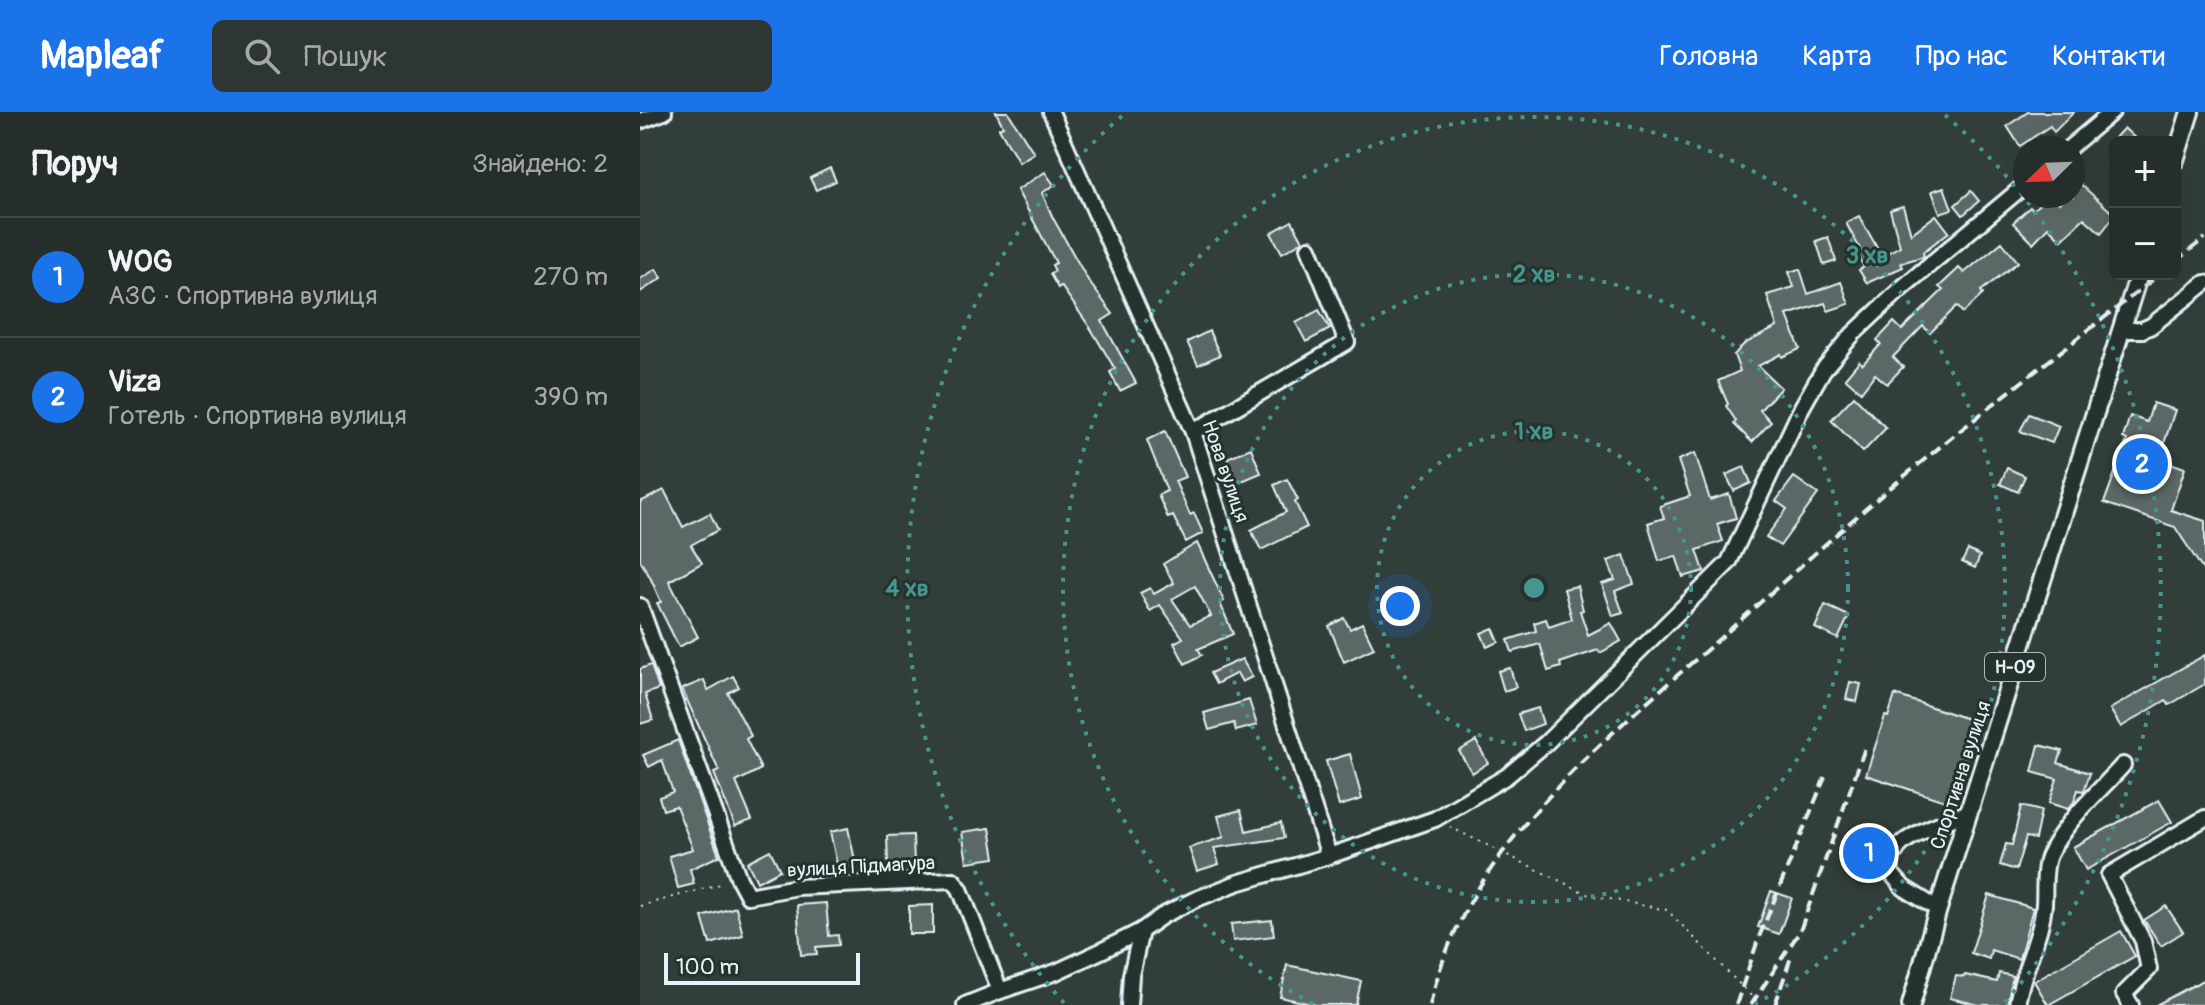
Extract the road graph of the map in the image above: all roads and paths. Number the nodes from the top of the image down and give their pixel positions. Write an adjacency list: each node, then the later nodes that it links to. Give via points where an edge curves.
1 (664, 112): 5 (street)
2 (1051, 112): 13 (street, Нова вулиця)
3 (2112, 112): 6 (street)
4 (2190, 112): 7 (main road)
5 (640, 121)
6 (2083, 136)
7 (2181, 141)
8 (2013, 195): 18 (street, via 1903,287 1823,370 1729,562 1715,578 1546,743 1507,776)
9 (1309, 248): 13 (street, via 1347,342)
10 (2137, 280): 12 (main road, Н-09)
11 (2205, 283): 12 (street, via 2151,326)
12 (2121, 330): 16 (main road, Спортивна вулиця / Н-09)
13 (1193, 432): 20 (street, Нова вулиця)
14 (640, 606): 22 (street)
15 (2123, 765): 31 (street, via 2047,858 2044,909)
16 (1969, 812): 19 (street, via 1920,833); 24 (main road, Спортивна вулиця / Н-09)
17 (2205, 818): 32 (street, via 2109,875 2143,941 2149,969 2124,994)
18 (1435, 819): 20 (street); 29 (path, via 1589,895 1667,910)
19 (1896, 851)
20 (1329, 856): 25 (street, via 1194,900)
21 (1891, 866): 24 (street, via 1904,888)
22 (739, 879): 23 (path); 26 (street, вулиця Підмагура, via 748,896 797,887 953,880)
23 (640, 906)
24 (1938, 909): 30 (main road, Спортивна вулиця / Н-09)
25 (1141, 931): 26 (street, via 1056,972); 28 (street)
26 (1000, 991): 27 (street)
27 (965, 1005)
28 (1129, 1005)
29 (1760, 1005)
30 (1911, 1005)
31 (2017, 1005)
32 (2131, 1005)

